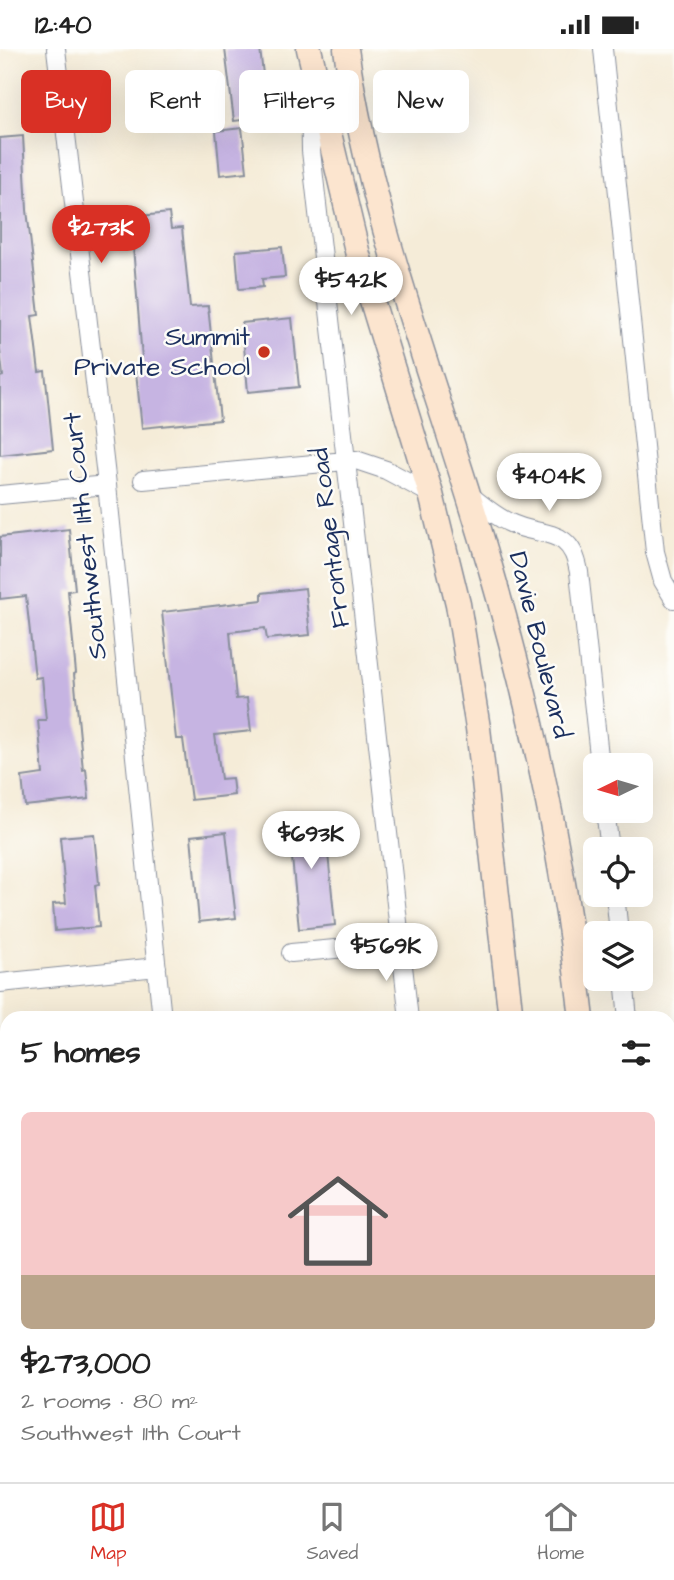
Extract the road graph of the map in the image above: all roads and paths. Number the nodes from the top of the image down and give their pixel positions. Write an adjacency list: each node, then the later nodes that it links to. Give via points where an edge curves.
1 (56, 49): 7 (street, Southwest 11th Court)
2 (346, 49): 8 (main road, Davie Boulevard, via 395,265)
3 (603, 49): 11 (street, via 655,552 663,582)
4 (310, 50): 5 (street, Frontage Road, via 311,151); 10 (main road, via 358,255)
5 (348, 460): 6 (street); 10 (street, via 386,470); 13 (street, Frontage Road)
6 (143, 480)
7 (107, 485): 9 (street); 15 (street, Southwest 11th Court)
8 (467, 493): 12 (street, via 509,523 562,538 573,553 579,572); 21 (main road, Davie Boulevard, via 533,736 563,885)
9 (0, 495)
10 (431, 495): 20 (main road, via 471,672)
11 (674, 599)
12 (599, 753)
13 (401, 943): 14 (street); 19 (street, Frontage Road)
14 (291, 953)
15 (157, 967): 16 (street); 18 (street, Southwest 11th Court)
16 (0, 983)
17 (625, 991): 22 (street)
18 (161, 1011)
19 (408, 1011)
20 (510, 1011)
21 (581, 1011)
22 (627, 1011)

